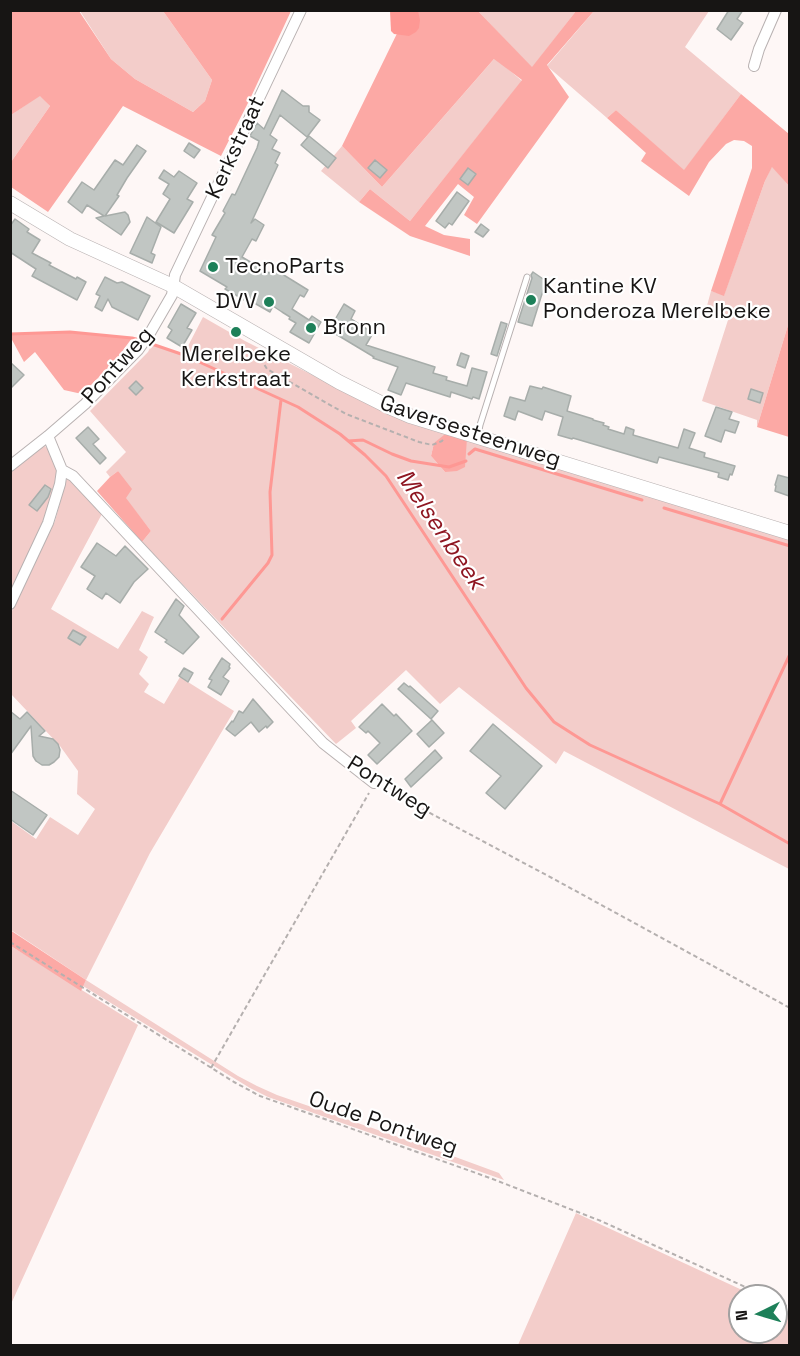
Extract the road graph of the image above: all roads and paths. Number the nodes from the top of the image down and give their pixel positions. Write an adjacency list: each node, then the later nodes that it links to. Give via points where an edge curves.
1 (301, 10): 6 (street, Kerkstraat)
2 (776, 10): 3 (street)
3 (754, 66)
4 (10, 203): 6 (street, Gaversesteenweg, via 70,239)
5 (526, 277): 10 (lane)
6 (173, 286): 7 (street, Gaversesteenweg); 9 (street, Pontweg, via 172,295 138,350)
7 (263, 337): 8 (street, Gaversesteenweg, via 366,396); 8 (path, via 261,359 267,369 346,414 432,445 442,441)
8 (451, 429): 10 (street, Gaversesteenweg)
9 (48, 436): 11 (street, Pontweg); 12 (street, Pontweg)
10 (478, 437): 13 (street, Gaversesteenweg)
11 (10, 466)
12 (62, 470): 14 (street, via 48,523); 15 (street, Pontweg, via 73,476 324,743)
13 (789, 533)
14 (10, 604)
15 (374, 783): 17 (path, Pontweg); 18 (path)
16 (10, 942): 18 (path, Oude Pontweg)
17 (789, 1008)
18 (211, 1068): 19 (path, Oude Pontweg, via 260,1096 601,1221)
19 (739, 1284)

